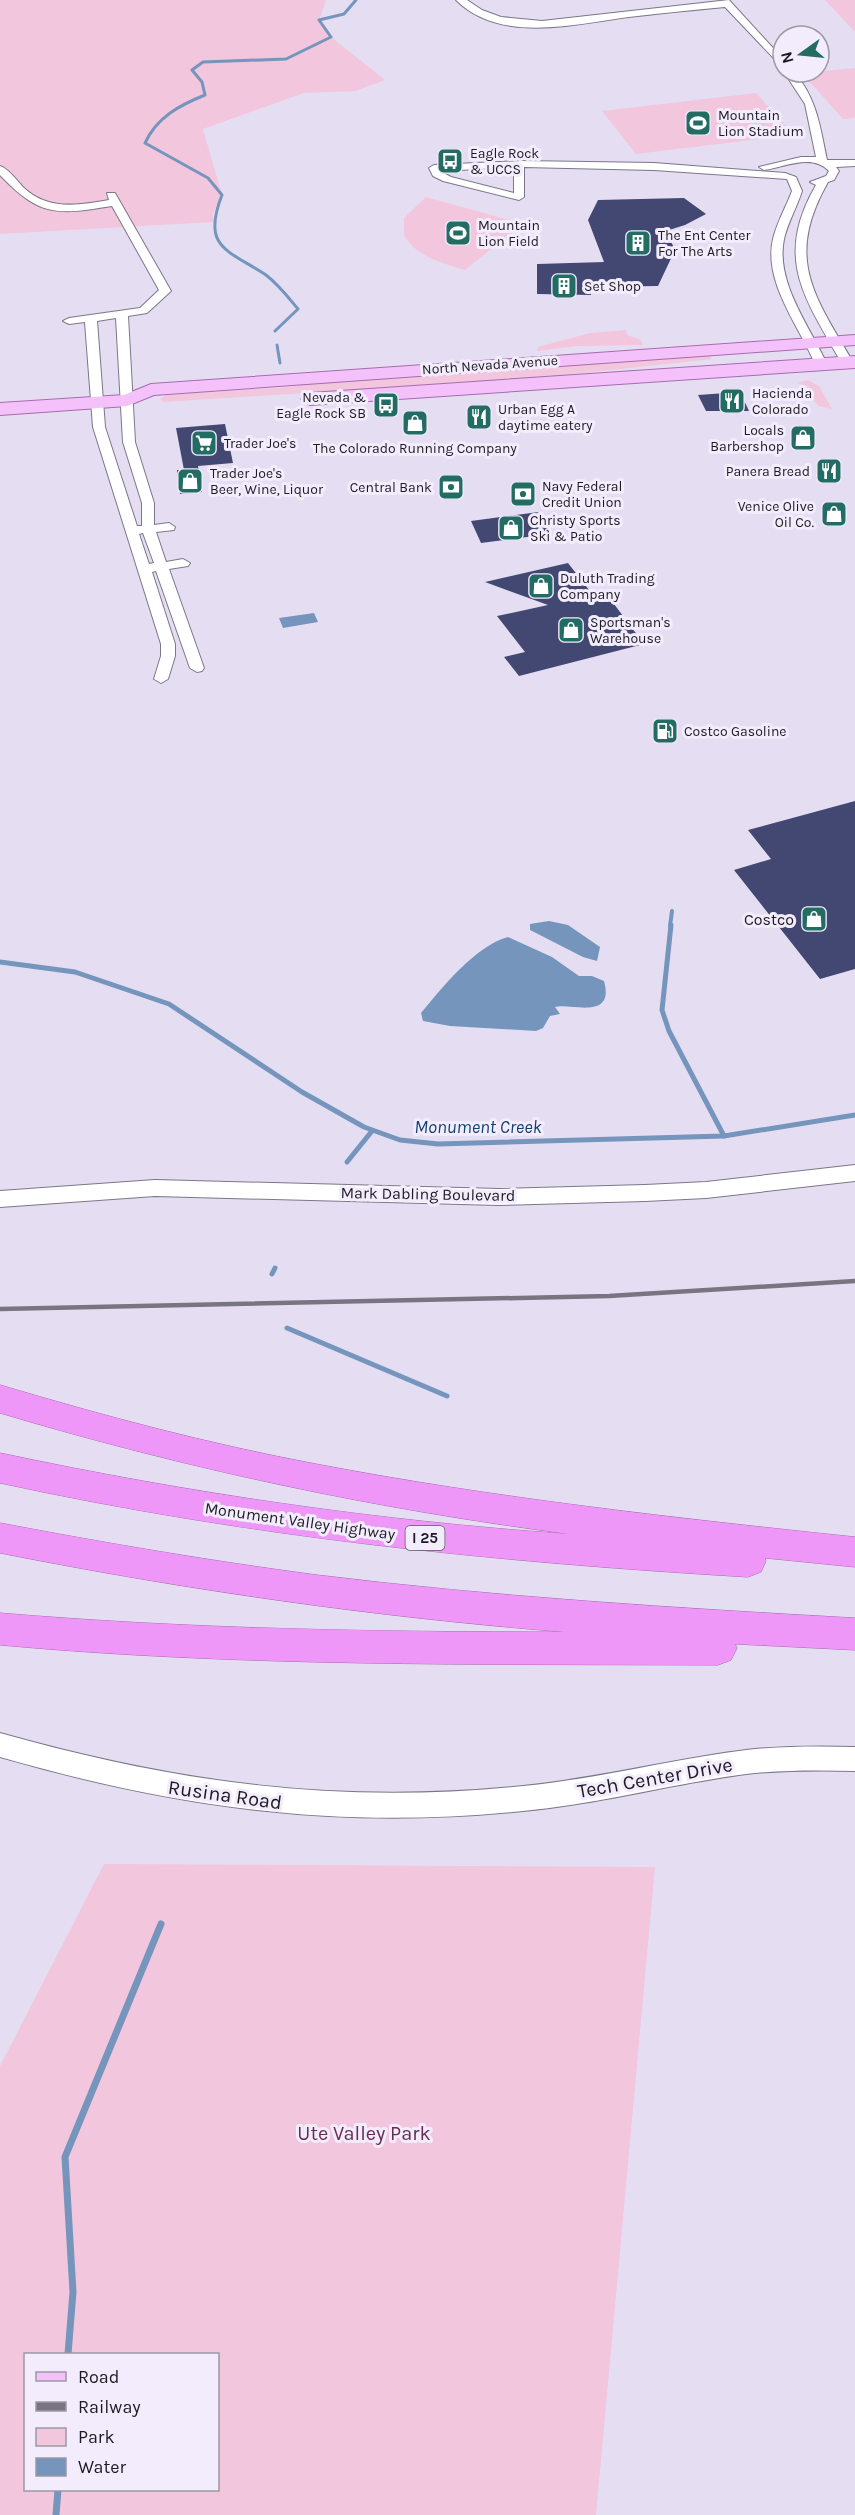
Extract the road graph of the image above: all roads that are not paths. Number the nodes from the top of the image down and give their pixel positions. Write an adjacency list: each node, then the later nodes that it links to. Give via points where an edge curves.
1 (461, 0): 2 (street, via 485,15 541,23)
2 (725, 2): 3 (street)
3 (771, 52)
4 (800, 84): 5 (street, via 812,104)
5 (817, 142): 6 (street); 7 (street)
6 (796, 160): 7 (street); 12 (street)
7 (825, 163): 9 (street); 13 (street, via 832,168)
8 (519, 164): 8 (street, via 519,197 447,180 435,168); 12 (street)
9 (855, 164)
10 (0, 169): 14 (street, via 32,200 46,206 73,208 113,199 165,291 143,311)
11 (855, 170): 13 (street)
12 (787, 173): 13 (street, via 809,182); 19 (street, via 797,191 782,225 778,267)
13 (828, 177): 18 (street, via 811,203 800,247 808,292)
14 (123, 315): 15 (street); 22 (street)
15 (91, 320): 16 (street); 24 (street)
16 (69, 321)
17 (855, 340): 18 (main road, North Nevada Avenue)
18 (836, 341): 19 (main road, North Nevada Avenue); 20 (street)
19 (813, 344): 21 (street); 22 (main road, North Nevada Avenue, via 151,390)
20 (851, 362): 21 (main road, North Nevada Avenue)
21 (821, 364): 23 (main road, North Nevada Avenue)
22 (126, 400): 24 (main road, North Nevada Avenue); 26 (main road, North Nevada Avenue); 28 (street, via 129,442 148,503)
23 (296, 400)
24 (97, 402): 25 (main road, North Nevada Avenue); 29 (street, via 99,427)
25 (0, 409)
26 (154, 410)
27 (170, 527): 28 (street)
28 (148, 529): 29 (street); 31 (street)
29 (131, 531): 32 (street)
30 (183, 563): 31 (street)
31 (160, 566): 32 (street); 33 (street)
32 (144, 569): 34 (street, via 168,644)
33 (197, 668)
34 (161, 679)
35 (855, 1173): 36 (street, Mark Dabling Boulevard, via 645,1193 500,1197 155,1188)
36 (0, 1199)
37 (0, 1399): 40 (highway, via 178,1450 304,1478 567,1517)
38 (0, 1468): 41 (highway, Monument Valley Highway / I 25, via 87,1488 252,1516 408,1537 602,1553)
39 (0, 1538): 43 (highway, via 198,1575 326,1593 669,1624)
40 (855, 1552)
41 (855, 1566)
42 (0, 1629): 44 (highway, via 102,1640 237,1645)
43 (855, 1634)
44 (855, 1648)
45 (0, 1744): 47 (street, Rusina Road, via 133,1782 197,1794 278,1804)
46 (855, 1759): 47 (street, Tech Center Drive, via 735,1763 566,1794)
47 (455, 1805)

